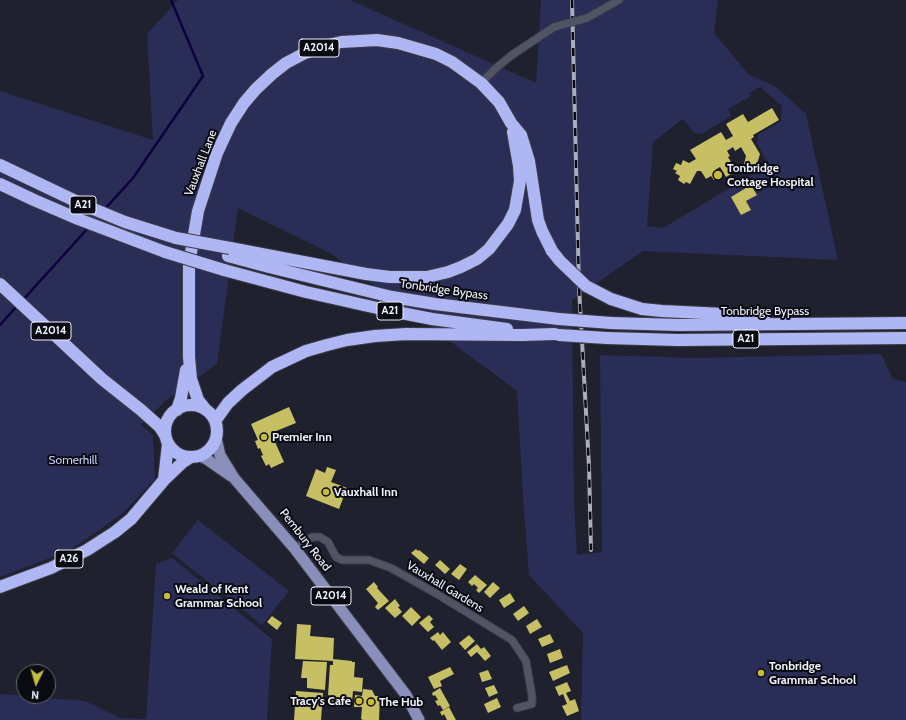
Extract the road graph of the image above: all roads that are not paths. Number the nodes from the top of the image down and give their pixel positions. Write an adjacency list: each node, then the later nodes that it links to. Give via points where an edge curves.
1 (620, 0): 2 (street, bridge, via 587,18 554,27 512,55)
2 (481, 84): 3 (highway, Vauxhall Lane, via 499,102); 12 (highway, Vauxhall Lane / A2014, via 452,62 436,54 398,42 377,40 341,42 305,53 261,84 244,103 228,129 217,153 198,211 189,264)
3 (511, 123): 6 (highway, via 520,174 514,210 508,224 489,249 461,267 427,277 390,277); 8 (highway, bridge, via 521,135 526,148 538,220 546,240 560,262 586,286 611,299 642,309)
4 (0, 165): 6 (highway, A21, bridge, via 125,222)
5 (0, 184): 10 (highway, A21, bridge, via 78,219 165,252 224,270 306,292 432,319)
6 (229, 252): 8 (highway, Tonbridge Bypass / A21, bridge, via 269,267 392,297 559,319 679,325)
7 (0, 284): 13 (highway, A2014, via 102,379)
8 (883, 323): 9 (highway, Tonbridge Bypass / A21)
9 (906, 323)
10 (557, 334): 11 (highway, A21, bridge, via 677,340); 16 (highway, via 406,334 375,336 327,345 306,351 272,367 237,394)
11 (906, 338)
12 (189, 357): 14 (highway, Vauxhall Lane / A2014, via 194,391); 15 (highway, Vauxhall Lane / A2014, via 181,398)
13 (141, 410): 15 (highway, A2014, via 162,416); 18 (highway, A2014, via 160,427)
14 (206, 410): 15 (highway, via 191,405); 16 (highway)
15 (174, 412): 18 (highway, via 166,424)
16 (215, 421): 17 (highway)
17 (216, 438): 19 (highway, via 210,449); 20 (main road, Pembury Road / A2014, via 220,455)
18 (167, 439): 19 (highway, via 178,454); 21 (highway)
19 (195, 456): 20 (main road, Pembury Road / A2014, via 205,458); 21 (highway, A26, via 183,462)
20 (234, 478): 22 (main road, Pembury Road / A2014)
21 (164, 480): 23 (highway, A26, via 131,519 115,532 51,568)
22 (295, 549): 24 (street, Vauxhall Gardens, via 306,540 320,537 328,542 336,557 342,560 369,560 391,568 512,640 526,661 532,696 532,704); 25 (main road, Pembury Road / A2014, via 406,696)
23 (0, 587)
24 (517, 708)
25 (419, 720)

